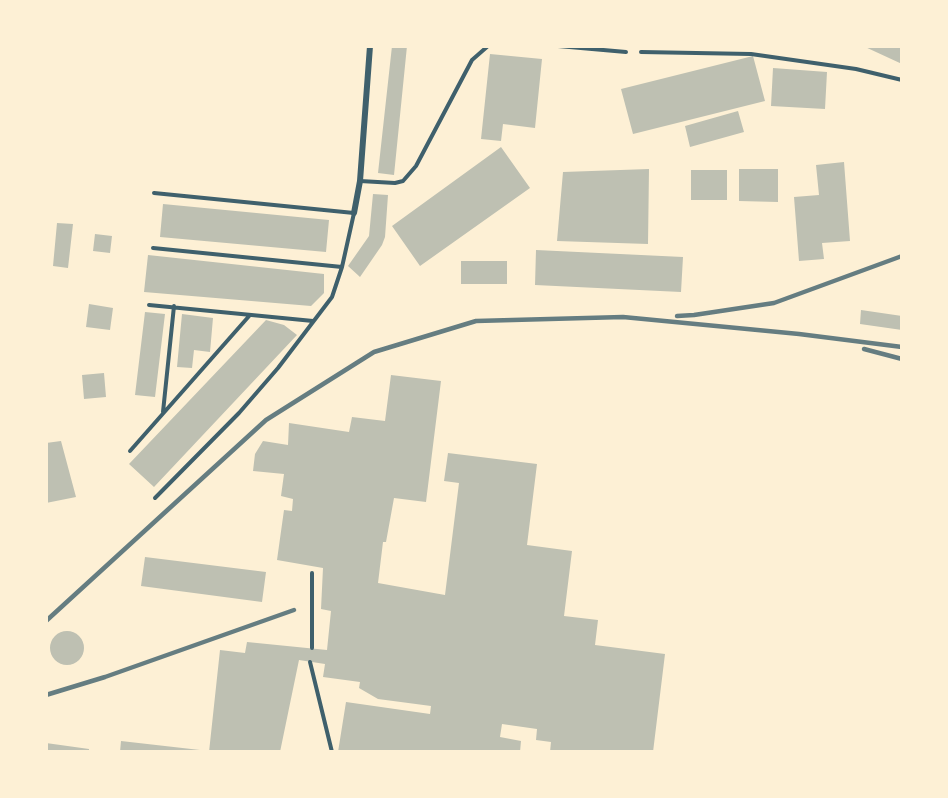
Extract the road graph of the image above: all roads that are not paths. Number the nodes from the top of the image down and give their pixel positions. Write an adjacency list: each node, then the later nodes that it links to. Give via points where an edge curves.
1 (370, 46): 7 (street)
2 (488, 46): 7 (lane, via 472,60 416,165 403,181)
3 (558, 46): 4 (lane)
4 (626, 52)
5 (641, 52): 6 (lane, via 752,54)
6 (902, 80)
7 (360, 181): 9 (street)
8 (154, 193): 9 (lane)
9 (354, 213): 11 (lane)
10 (153, 248): 11 (lane)
11 (342, 267): 15 (lane, via 332,297)
12 (149, 304): 13 (lane)
13 (174, 306): 14 (lane); 16 (lane)
14 (250, 315): 15 (lane); 16 (lane)
15 (314, 321): 18 (lane, via 239,413)
16 (163, 412): 17 (lane)
17 (130, 451)
18 (155, 498)
19 (312, 573): 20 (lane)
20 (312, 648)
21 (310, 662): 22 (lane)
22 (332, 752)

